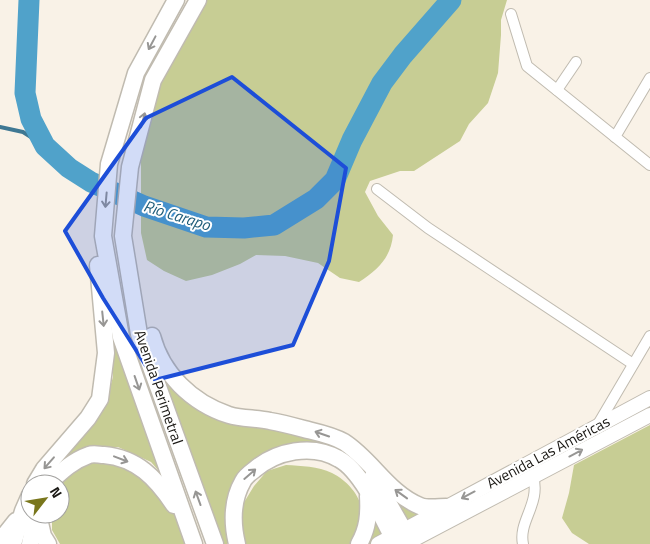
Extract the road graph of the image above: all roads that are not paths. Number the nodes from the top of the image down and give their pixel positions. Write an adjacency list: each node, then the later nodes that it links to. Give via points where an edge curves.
1 (176, 0): 10 (main road, Avenida Perimetral, one-way to 10, via 136,73 110,164)
2 (198, 0): 11 (main road, Avenida Perimetral, one-way to 2, via 130,168 153,80)
3 (511, 14): 6 (street, via 527,66)
4 (576, 62): 6 (street)
5 (650, 78): 7 (street)
6 (557, 90): 7 (street)
7 (615, 137): 8 (street)
8 (650, 165)
9 (376, 189): 13 (street, via 428,228)
10 (104, 236): 18 (main road, one-way to 18, via 97,268 106,353 100,399); 33 (main road, Avenida Perimetral, one-way to 33, via 121,337)
11 (123, 236): 17 (main road, one-way to 11, via 343,442 316,432 229,415 196,400 171,376 155,349); 34 (main road, Avenida Perimetral, one-way to 11, via 139,334)
12 (650, 336): 13 (street)
13 (633, 364): 16 (street)
14 (650, 398): 16 (main road, Avenida Las Américas)
15 (650, 415): 20 (main road, Avenida Las Américas, one-way to 15)
16 (597, 426): 22 (main road, Avenida Las Américas, one-way to 22)
17 (363, 459): 22 (main road, one-way to 17, via 421,506 404,497); 28 (main road)
18 (41, 474)
19 (59, 474): 33 (main road, one-way to 33, via 91,454 117,456 145,469 162,487)
20 (533, 476): 22 (main road, Avenida Las Américas); 36 (street, via 535,495 522,533)
21 (368, 493): 27 (main road, one-way to 21, via 233,508 243,479 264,462 284,453 313,450 340,459 360,478); 28 (main road); 35 (main road, via 369,516)
22 (450, 512): 28 (main road)
23 (20, 524): 29 (main road)
24 (25, 524): 30 (main road)
25 (31, 524): 31 (main road)
26 (37, 524): 32 (main road)
27 (236, 540)
28 (398, 540)
29 (0, 541)
30 (13, 544)
31 (30, 544)
32 (48, 544)
33 (193, 544)
34 (215, 544)
35 (359, 544)
36 (523, 544)

